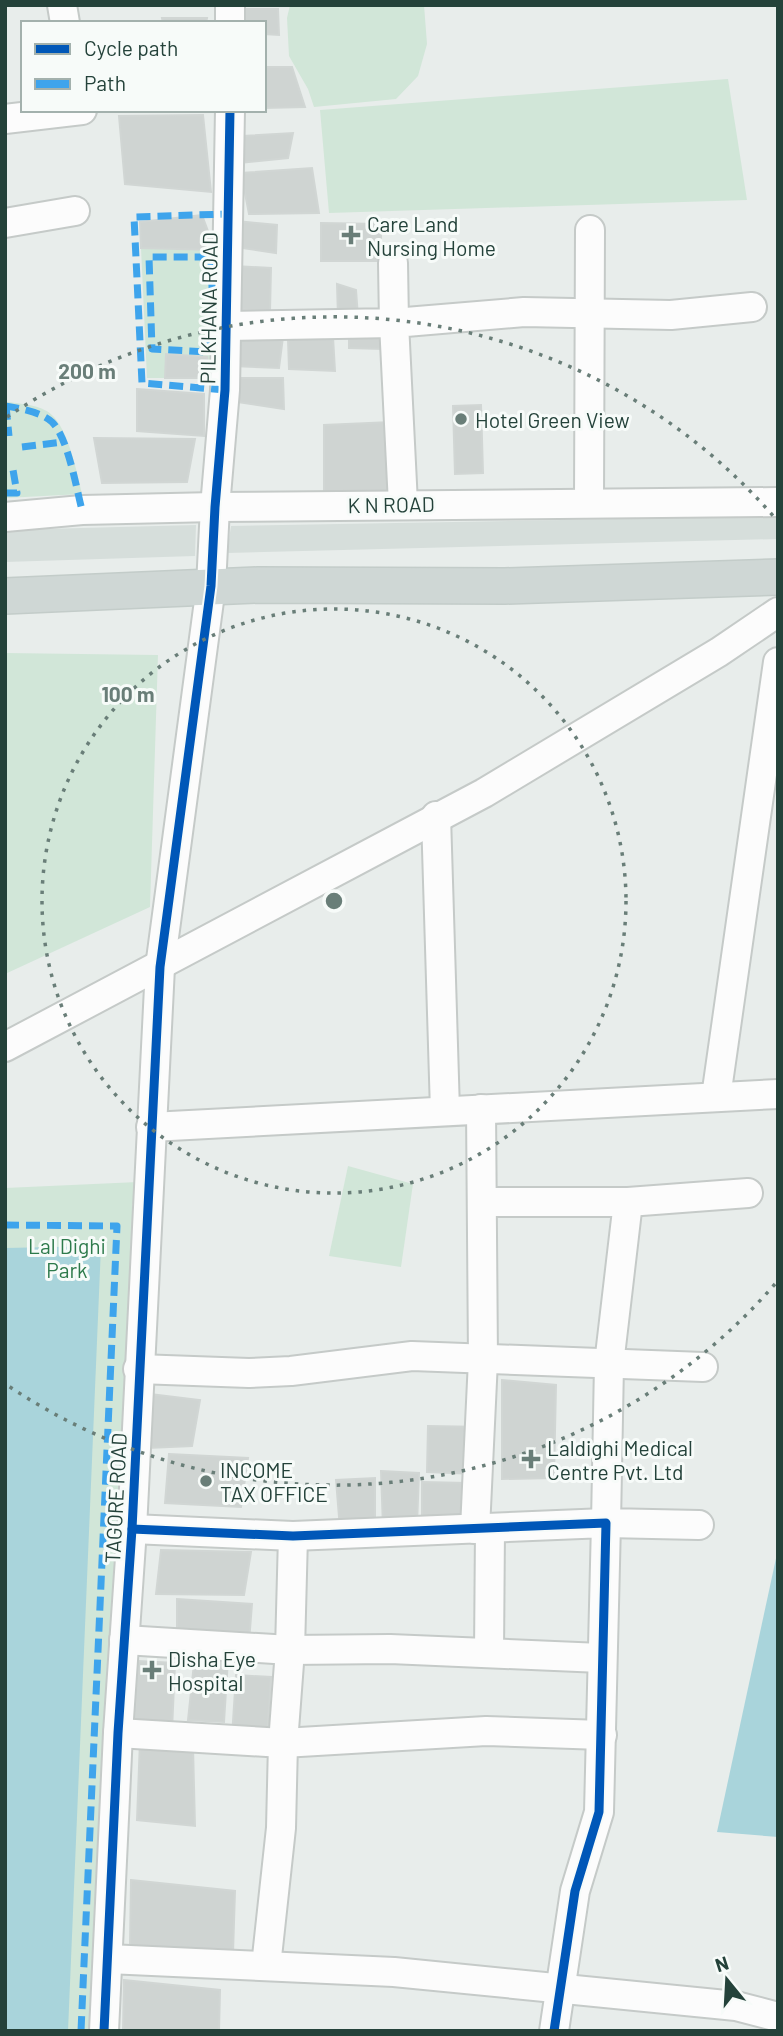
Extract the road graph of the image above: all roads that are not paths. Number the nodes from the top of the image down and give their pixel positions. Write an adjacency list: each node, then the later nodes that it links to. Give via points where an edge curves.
1 (66, 112): 3 (street)
2 (230, 112): 11 (street, PILKHANA ROAD)
3 (5, 120)
4 (75, 211): 5 (street)
5 (5, 223)
6 (590, 230): 9 (street)
7 (393, 264): 10 (street)
8 (752, 307): 9 (street, via 671,315)
9 (589, 313): 10 (street); 12 (street)
10 (394, 323): 11 (street); 14 (street)
11 (226, 326): 15 (street, PILKHANA ROAD)
12 (589, 502): 13 (street, K N ROAD); 14 (street, K N ROAD)
13 (778, 502)
14 (402, 504): 15 (street, K N ROAD)
15 (215, 507): 16 (street, K N ROAD); 18 (street, PILKHANA ROAD)
16 (5, 517)
17 (778, 577): 18 (main road, via 505,586)
18 (211, 586): 19 (main road); 23 (street, TAGORE ROAD)
19 (5, 596)
20 (778, 612): 22 (street, via 531,765)
21 (778, 662): 26 (street)
22 (436, 816): 23 (street); 28 (street)
23 (159, 967): 24 (street); 29 (street, TAGORE ROAD)
24 (5, 1047)
25 (778, 1094): 26 (street)
26 (716, 1097): 27 (street)
27 (481, 1109): 28 (street); 31 (street)
28 (445, 1111): 29 (street)
29 (151, 1127): 36 (street, TAGORE ROAD)
30 (748, 1193): 32 (street)
31 (482, 1202): 32 (street); 33 (street)
32 (628, 1202): 34 (street)
33 (483, 1360): 34 (street); 36 (street, via 412,1356 249,1373); 40 (street)
34 (609, 1364): 35 (street); 37 (street)
35 (703, 1367)
36 (138, 1369): 39 (street, TAGORE ROAD)
37 (606, 1524): 38 (street); 40 (street); 45 (street)
38 (699, 1525)
39 (132, 1529): 41 (street); 42 (street, TAGORE ROAD)
40 (483, 1529): 41 (street); 44 (street)
41 (293, 1536): 43 (street)
42 (124, 1640): 43 (street); 46 (street, TAGORE ROAD)
43 (290, 1650): 44 (street); 48 (street)
44 (489, 1653): 45 (street)
45 (601, 1658): 47 (street)
46 (118, 1734): 48 (street); 49 (street, TAGORE ROAD)
47 (602, 1735): 48 (street, via 486,1731); 51 (street, via 599,1812 575,1891)
48 (282, 1743): 50 (street, via 281,1828)
49 (108, 1959): 50 (street); 53 (street, TAGORE ROAD)
50 (266, 1966): 51 (street)
51 (561, 1987): 52 (street, via 736,2006); 54 (street)
52 (778, 2017)
53 (104, 2031)
54 (554, 2031)

